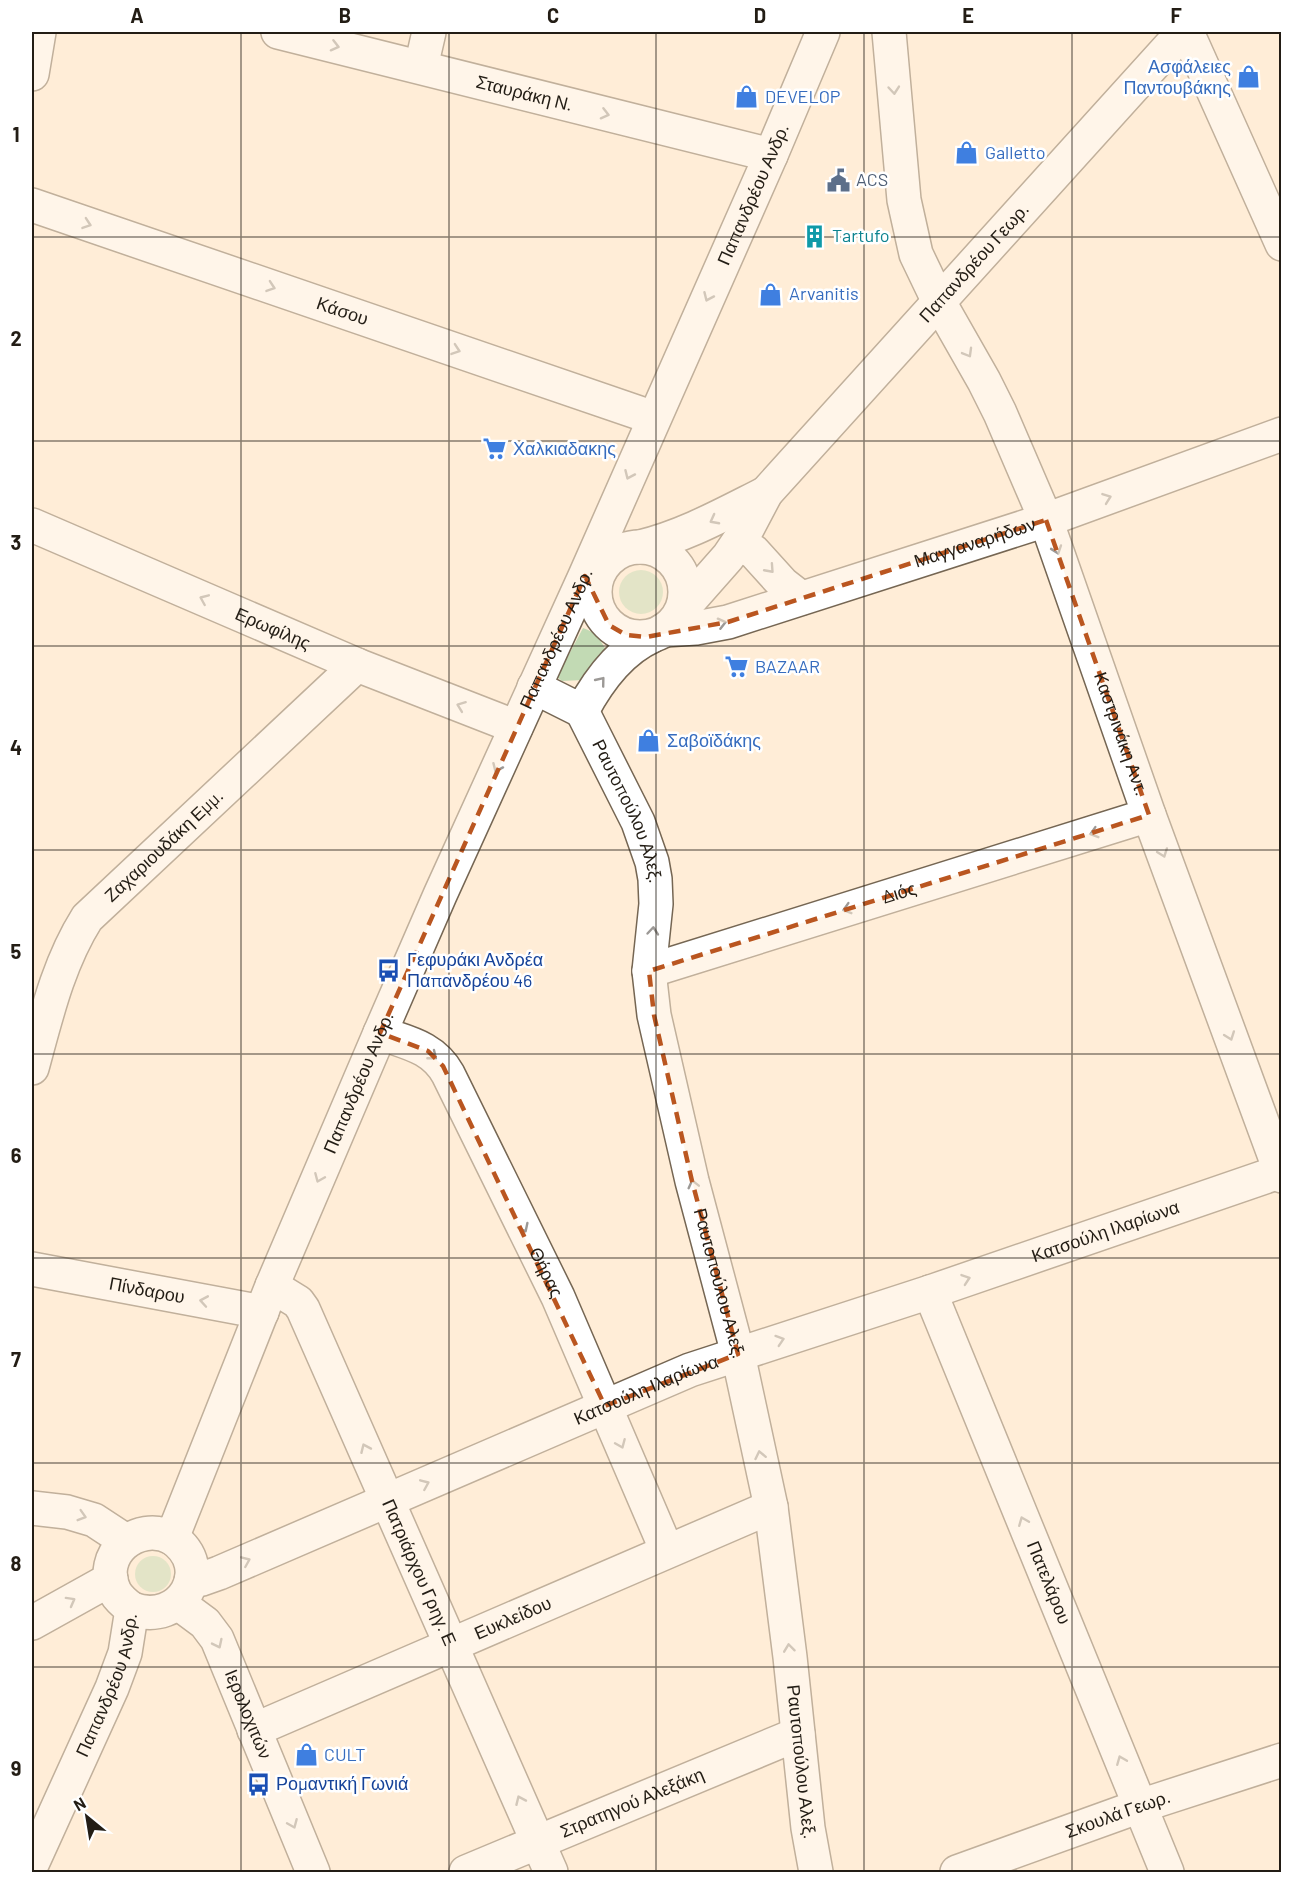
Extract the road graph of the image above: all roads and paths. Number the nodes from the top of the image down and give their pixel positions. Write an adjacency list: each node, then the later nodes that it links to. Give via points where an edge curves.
1 (39, 32): 8 (street)
2 (278, 32): 7 (street, Σταυράκη Ν., one-way to 7)
3 (429, 32): 7 (street)
4 (823, 32): 9 (street, Παπανδρέου Ανδρ.)
5 (889, 32): 12 (street, one-way to 12, via 906,209 916,254)
6 (1185, 32): 11 (street); 12 (street, Παπανδρέου Γεωρ.)
7 (421, 68): 9 (street, Σταυράκη Ν., one-way to 9)
8 (32, 74)
9 (771, 155): 13 (street, Παπανδρέου Ανδρ., one-way to 13)
10 (32, 205): 13 (street, Κάσου, one-way to 13)
11 (1281, 244)
12 (939, 302): 15 (street, Παπανδρέου Γεωρ.); 16 (street, Καστρινάκη Αντ., one-way to 16, via 1000,413)
13 (654, 418): 19 (street, Παπανδρέου Ανδρ., one-way to 19)
14 (1281, 434): 16 (street, Μαγγαναρήδων, one-way to 14)
15 (766, 493): 18 (street); 19 (street, one-way to 19, via 689,532)
16 (1046, 520): 20 (street, Μαγγαναρήδων); 25 (street, Καστρινάκη Αντ., one-way to 25)
17 (32, 525): 22 (street, Ερωφίλης, one-way to 17)
18 (738, 543): 20 (street, one-way to 20, via 754,552); 21 (street)
19 (607, 566): 21 (street, Μαγγαναρήδων, via 605,620 632,637); 21 (street, via 647,547 661,552 678,566 685,586); 23 (street, Παπανδρέου Ανδρ.)
20 (801, 598): 21 (street, Μαγγαναρήδων, one-way to 20, via 712,626)
21 (666, 625): 23 (street, one-way to 21, via 596,688 638,644)
22 (357, 665): 24 (street, Ερωφίλης, one-way to 22); 28 (street, Ζαχαριουδάκη Εμμ., via 87,918 63,963)
23 (559, 699): 24 (street, Παπανδρέου Ανδρ.); 26 (street, Ραυτοπούλου Αλεξ., one-way to 23, via 656,904 652,861 638,822)
24 (516, 728): 27 (street, Παπανδρέου Ανδρ., one-way to 27)
25 (1149, 815): 26 (street, Διός, one-way to 26); 29 (street, Καστρινάκη Αντ., one-way to 29)
26 (649, 971): 33 (street, Ραυτοπούλου Αλεξ., one-way to 26, via 687,1159 654,1015)
27 (380, 1033): 32 (street, Παπανδρέου Ανδρ., one-way to 32); 34 (street, Θήρας, one-way to 34, via 428,1051 443,1066 558,1297)
28 (32, 1068)
29 (1281, 1173): 31 (street, Κατσούλη Ιλαρίωνα, one-way to 29)
30 (32, 1269): 32 (street, Πίνδαρου, one-way to 30)
31 (930, 1292): 33 (street, Κατσούλη Ιλαρίωνα, one-way to 31); 49 (street, Πατελάρου, one-way to 31)
32 (267, 1299): 35 (street, Πατριάρχου Γρηγ. Ε, one-way to 32, via 303,1310 298,1302); 38 (street, Παπανδρέου Ανδρ.)
33 (738, 1354): 34 (street, Κατσούλη Ιλαρίωνα); 36 (street, Ραυτοπούλου Αλεξ., one-way to 33)
34 (605, 1406): 35 (street, Κατσούλη Ιλαρίωνα, one-way to 34); 40 (street, Θήρας, one-way to 40)
35 (388, 1500): 42 (street, Κατσούλη Ιλαρίωνα, one-way to 35, via 202,1579); 45 (street, Πατριάρχου Γρηγ. Ε)
36 (771, 1507): 40 (street, Ευκλείδου); 47 (street, Ραυτοπούλου Αλεξ., one-way to 36)
37 (32, 1508): 39 (street, one-way to 39, via 94,1520)
38 (172, 1538): 39 (street, via 148,1533); 42 (street, via 187,1553 191,1567)
39 (126, 1541): 41 (street, via 113,1558)
40 (667, 1551): 45 (street, Ευκλείδου)
41 (111, 1578): 43 (street, Παπανδρέου Ανδρ., via 120,1599); 44 (street, one-way to 41)
42 (184, 1592): 43 (street, via 166,1611 152,1614); 46 (street, Ιερολοχιτών, one-way to 46, via 217,1639)
43 (132, 1609): 51 (street, Παπανδρέου Ανδρ., via 125,1653 112,1688)
44 (32, 1623)
45 (451, 1643): 46 (street, Ευκλείδου); 50 (street, Πατριάρχου Γρηγ. Ε, one-way to 45)
46 (254, 1730): 52 (street, Ιερολοχιτών, one-way to 52)
47 (798, 1734): 50 (street, Στρατηγού Αλεξάκη); 55 (street, Ραυτοπούλου Αλεξ., via 807,1828)
48 (1281, 1760): 49 (street, Σκουλά Γεωρ.)
49 (1140, 1806): 56 (street, Σκουλά Γεωρ.); 57 (street, Πατελάρου)
50 (538, 1842): 53 (street, Στρατηγού Αλεξάκη); 54 (street, Πατριάρχου Γρηγ. Ε)
51 (32, 1864)
52 (314, 1872)
53 (466, 1872)
54 (551, 1872)
55 (816, 1872)
56 (957, 1872)
57 (1167, 1872)

